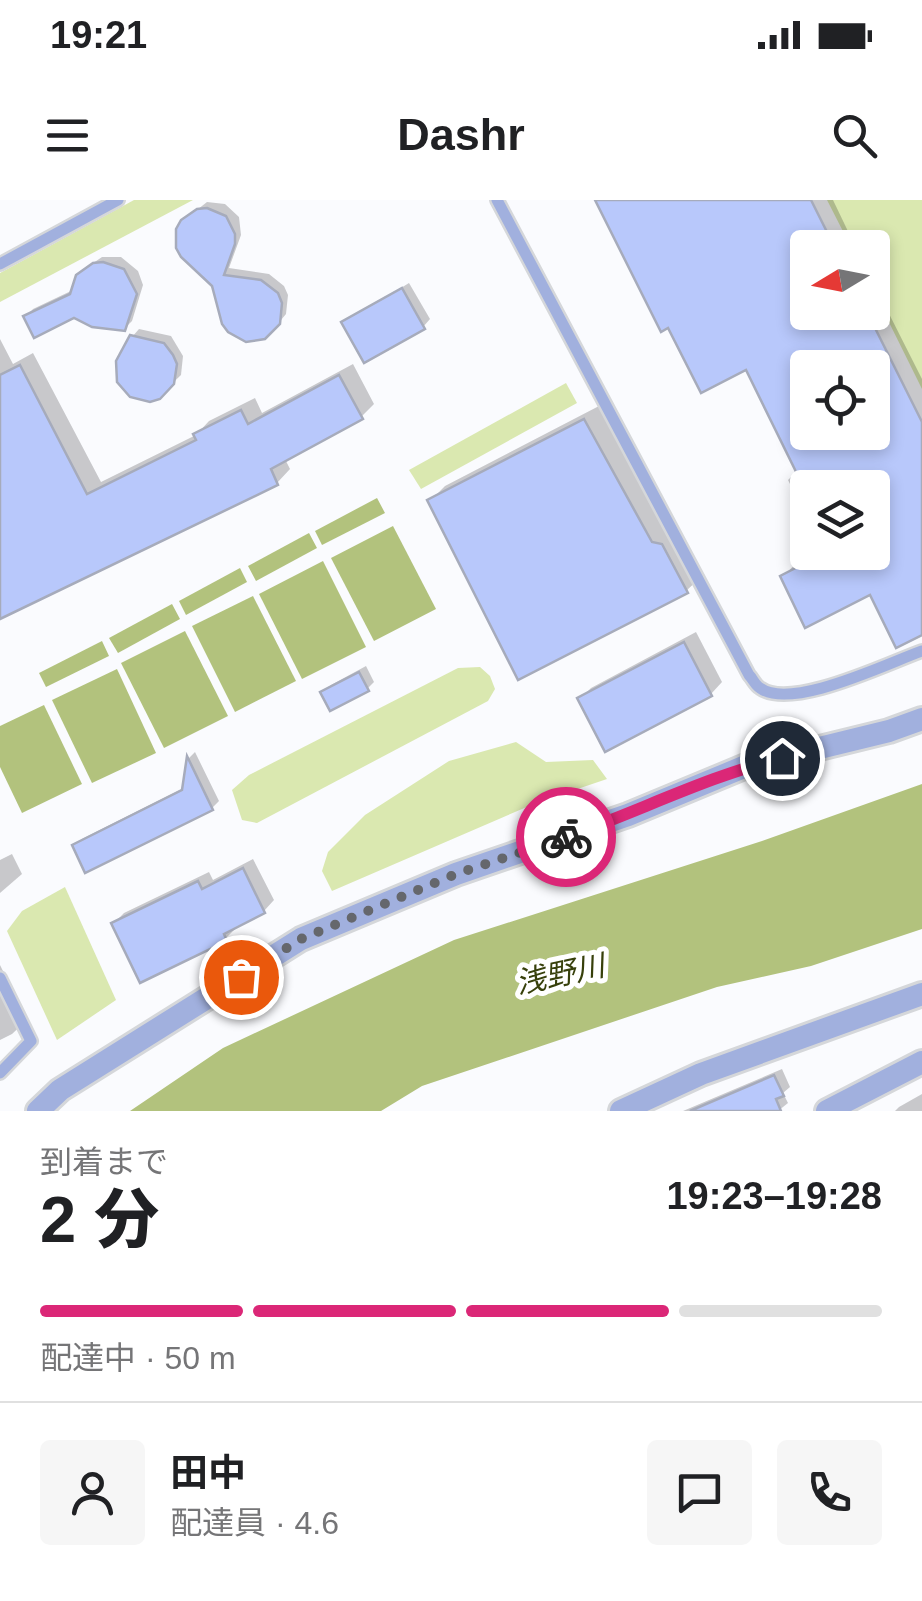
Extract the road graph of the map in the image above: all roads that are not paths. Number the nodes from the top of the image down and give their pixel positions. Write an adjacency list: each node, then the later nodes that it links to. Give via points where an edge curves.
1 (118, 200): 3 (lane)
2 (496, 200): 4 (lane, via 761,689 788,695 818,689)
3 (0, 264)
4 (922, 650)
5 (922, 719): 10 (street, via 746,766 301,939 60,1090)
6 (0, 978): 9 (lane, via 31,1041)
7 (922, 994): 11 (street, via 701,1074)
8 (922, 1062): 12 (street)
9 (0, 1074)
10 (38, 1111)
11 (621, 1111)
12 (827, 1111)

